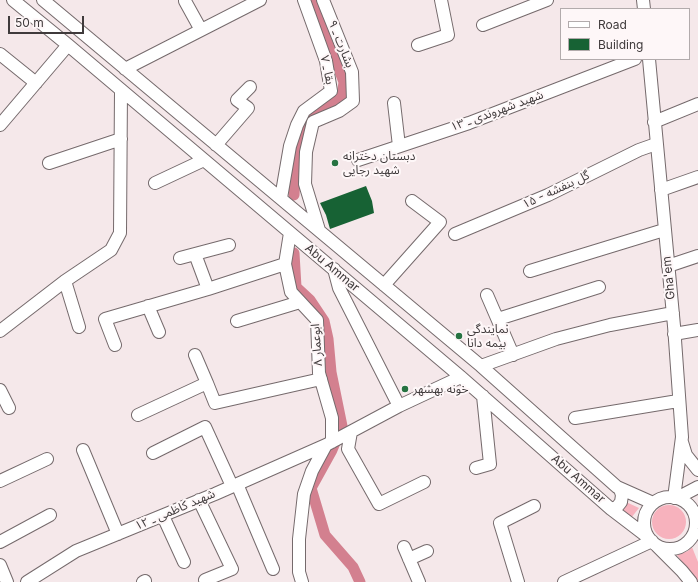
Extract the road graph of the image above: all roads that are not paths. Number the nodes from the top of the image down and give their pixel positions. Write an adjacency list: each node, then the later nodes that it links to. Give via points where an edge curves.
1 (13, 0): 11 (street, Abu Ammar)
2 (43, 0): 16 (street, Abu Ammar)
3 (260, 0): 10 (street)
4 (304, 0): 35 (street, بقا ـ ۷, via 326,61 331,91 304,111 297,125 290,146)
5 (323, 0): 38 (street, بشارت ـ ۹, via 352,72 353,101 339,111 313,122 306,152 305,184)
6 (441, 0): 12 (street, via 448,35)
7 (547, 0): 9 (street)
8 (185, 1): 10 (street)
9 (483, 25)
10 (201, 30): 16 (street)
11 (68, 45): 17 (street); 19 (street, Abu Ammar)
12 (418, 45)
13 (0, 54): 17 (street)
14 (632, 60): 28 (street, شهید شهروندی ـ ۱۳, via 468,123)
15 (649, 60): 23 (street, Gha'em)
16 (125, 69): 27 (street, Abu Ammar)
17 (36, 83): 22 (street)
18 (250, 87): 27 (street, via 237,100 248,108)
19 (121, 90): 25 (street); 29 (street, Abu Ammar)
20 (394, 103): 28 (street)
21 (698, 104): 23 (street)
22 (4, 112): 24 (street)
23 (654, 122): 26 (street, Gha'em)
24 (0, 125)
25 (120, 139): 31 (street); 49 (street, via 120,233 111,250)
26 (656, 144): 34 (street, Gha'em); 40 (street, گل بنفشه - ۱۵, via 548,195)
27 (216, 145): 35 (street, Abu Ammar)
28 (399, 146): 30 (street, شهید شهروندی ـ ۱۳)
29 (204, 160): 33 (street); 39 (street, Abu Ammar)
30 (358, 160)
31 (49, 162)
32 (698, 177): 34 (street)
33 (155, 183)
34 (661, 190): 37 (street, Gha'em)
35 (281, 198): 38 (street, Abu Ammar)
36 (412, 201): 50 (street, via 440,222)
37 (664, 230): 46 (street, Gha'em); 48 (street)
38 (320, 231): 50 (street, Abu Ammar)
39 (290, 233): 45 (street, ابوعمار ۸); 47 (street, Abu Ammar)
40 (455, 234)
41 (229, 245): 42 (street)
42 (195, 254): 44 (street); 52 (street)
43 (698, 256): 46 (street)
44 (180, 258)
45 (285, 264): 52 (street); 54 (street, ابوعمار ۸, via 291,292)
46 (668, 266): 56 (street, Gha'em)
47 (334, 269): 68 (street, Abu Ammar); 74 (street, via 339,288)
48 (530, 271)
49 (65, 281): 59 (street); 60 (street)
50 (384, 285): 67 (street, Abu Ammar)
51 (599, 287): 57 (street)
52 (208, 289): 55 (street)
53 (487, 295): 57 (street)
54 (300, 302): 58 (street); 69 (street, ابوعمار ۸, via 317,320)
55 (148, 306): 62 (street); 64 (street, via 105,319)
56 (673, 313): 63 (street, Gha'em); 66 (street, via 556,339)
57 (498, 319): 66 (street)
58 (237, 321)
59 (79, 327)
60 (0, 330)
61 (698, 330): 63 (street)
62 (159, 332)
63 (674, 334): 73 (street, Gha'em)
64 (115, 345)
65 (195, 355): 70 (street)
66 (513, 355): 67 (street)
67 (481, 366): 90 (street, Abu Ammar)
68 (461, 377): 72 (street, Abu Ammar); 74 (street, شهید کاظمی ـ ۱۲)
69 (321, 379): 70 (street, via 215,403); 80 (street, ابوعمار ۸, via 332,418)
70 (207, 383): 76 (street)
71 (0, 390): 75 (street)
72 (483, 396): 84 (street, via 490,464); 95 (street, Abu Ammar)
73 (678, 401): 77 (street); 79 (street, Gha'em)
74 (400, 406): 78 (street, شهید کاظمی ـ ۱۲)
75 (9, 408)
76 (138, 415)
77 (576, 418)
78 (349, 433): 80 (street, شهید کاظمی ـ ۱۲); 87 (street, via 348,449 379,504)
79 (682, 437): 85 (street, via 686,455); 91 (street, Gha'em)
80 (329, 443): 88 (street, شهید کاظمی ـ ۱۲); 111 (street, via 312,472 304,494 299,539 299,572)
81 (83, 450): 99 (street)
82 (153, 453): 88 (street, via 205,427)
83 (47, 459): 86 (street)
84 (476, 468)
85 (698, 470)
86 (0, 481)
87 (424, 482)
88 (234, 485): 92 (street, شهید کاظمی ـ ۱۲); 107 (street)
89 (698, 487): 91 (street)
90 (620, 489): 93 (street, Abu Ammar); 95 (street, via 621,502)
91 (676, 498): 93 (street, via 669,497); 98 (street, via 690,507)
92 (199, 500): 97 (street, شهید کاظمی ـ ۱۲); 108 (street, via 232,569)
93 (653, 503): 100 (street, via 648,509 644,524)
94 (534, 506): 113 (street, via 500,522)
95 (611, 509): 100 (street, Abu Ammar)
96 (50, 515): 101 (street)
97 (163, 516): 99 (street, شهید کاظمی ـ ۱۲); 105 (street)
98 (696, 527): 100 (street, via 691,538 678,547 662,547)
99 (118, 534): 110 (street, شهید کاظمی ـ ۱۲, via 76,551)
100 (652, 541): 114 (street); 115 (street, Abu Ammar)
101 (0, 542)
102 (404, 547): 104 (street)
103 (427, 551): 104 (street)
104 (409, 559): 112 (street)
105 (184, 562)
106 (0, 565): 109 (street)
107 (273, 569)
108 (205, 580)
109 (7, 582)
110 (27, 582)
111 (302, 582)
112 (418, 582)
113 (518, 582)
114 (564, 582)
115 (691, 582)

